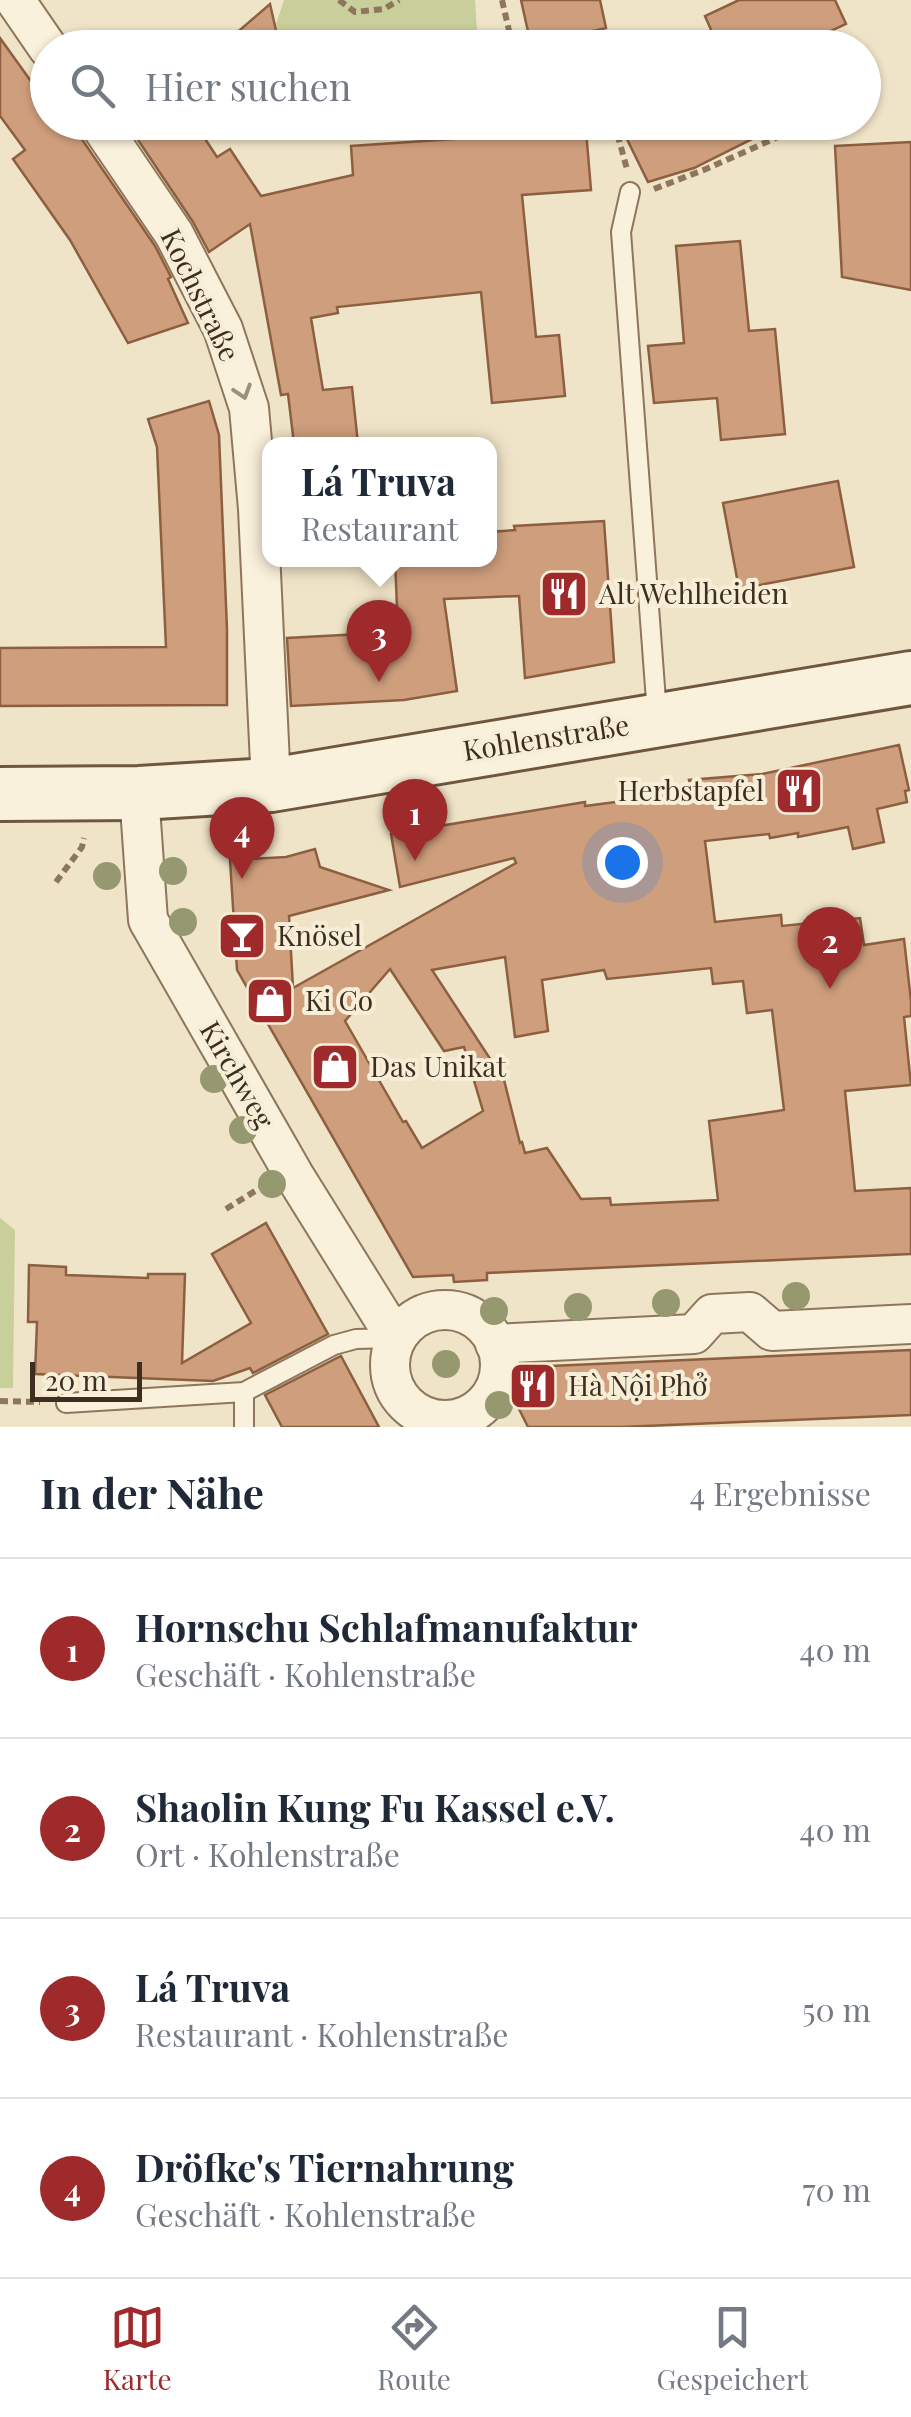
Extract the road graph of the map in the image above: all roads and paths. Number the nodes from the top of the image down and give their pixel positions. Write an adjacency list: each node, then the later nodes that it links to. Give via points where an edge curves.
1 (16, 0): 5 (street)
2 (340, 0): 3 (path, via 355,12)
3 (399, 0)
4 (502, 0): 6 (path)
5 (36, 30)
6 (509, 30)
7 (110, 140): 13 (street, Kochstraße, one-way to 13, via 174,234 223,329 248,408)
8 (620, 140): 10 (path)
9 (773, 140): 10 (path, via 646,192)
10 (630, 192): 12 (lane, via 621,232)
11 (911, 678): 12 (main road, Kohlenstraße)
12 (657, 720): 13 (main road, Kohlenstraße)
13 (272, 785): 14 (main road, Kohlenstraße)
14 (139, 793): 15 (main road, Kohlenstraße); 21 (street, Kirchweg, via 148,920 294,1176)
15 (0, 794)
16 (82, 846): 17 (path)
17 (56, 882)
18 (265, 1185): 19 (path)
19 (226, 1209)
20 (911, 1324): 22 (street, via 772,1331 750,1312 712,1314 694,1334)
21 (398, 1336): 22 (street, via 415,1319 454,1311 473,1318); 23 (lane, via 334,1344); 26 (street, via 390,1359 402,1400 418,1414)
22 (496, 1344): 26 (street, via 499,1376 493,1391)
23 (244, 1392): 25 (lane); 27 (lane)
24 (0, 1400): 25 (path)
25 (66, 1403)
26 (462, 1422)
27 (244, 1427)

